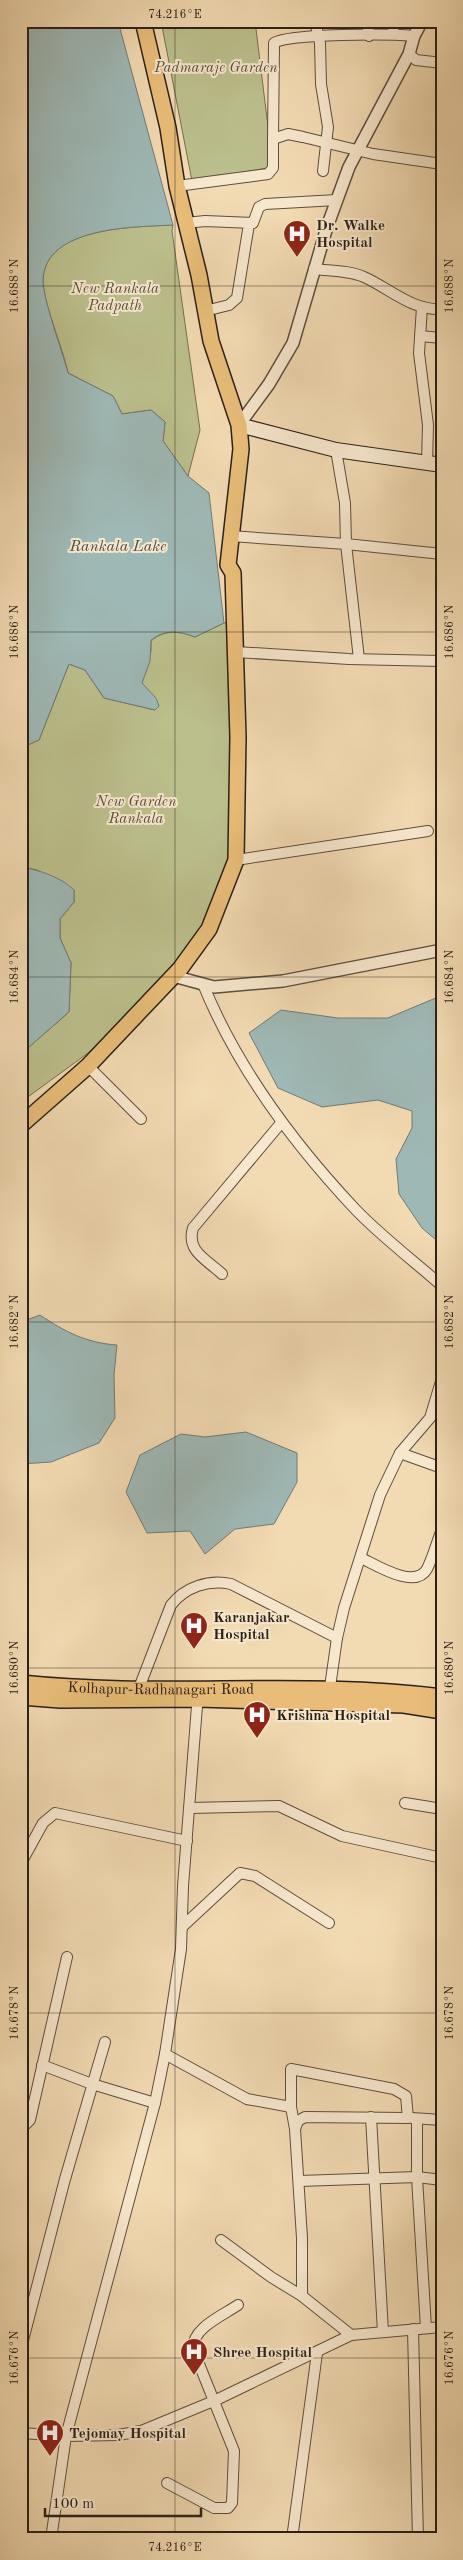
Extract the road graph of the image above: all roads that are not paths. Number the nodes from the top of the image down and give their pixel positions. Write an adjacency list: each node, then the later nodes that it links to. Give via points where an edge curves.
1 (143, 21): 17 (main road, via 168,128)
2 (316, 21): 7 (street)
3 (367, 21): 8 (street)
4 (394, 21): 6 (street)
5 (422, 21): 9 (street)
6 (393, 34): 8 (street); 9 (street)
7 (319, 36): 8 (street); 12 (street, via 278,41 272,47); 13 (street, via 321,84 328,127)
8 (369, 36)
9 (414, 36): 10 (street)
10 (409, 54): 11 (street, via 426,62); 14 (street, via 373,119)
11 (442, 63)
12 (273, 139): 13 (street, via 288,134); 17 (street, via 273,168 268,174)
13 (326, 142): 14 (street); 16 (street)
14 (360, 150): 15 (street); 18 (street, via 349,167)
15 (442, 164)
16 (323, 171)
17 (177, 186): 21 (main road)
18 (337, 200): 22 (street, via 261,205 255,221); 23 (street)
19 (442, 206): 20 (street)
20 (442, 210)
21 (186, 223): 22 (street); 26 (main road, via 200,275)
22 (249, 224): 26 (street, via 237,298 229,305)
23 (314, 269): 24 (street, via 364,277); 29 (street, via 293,343 269,384)
24 (422, 307): 25 (street); 27 (street)
25 (442, 309)
26 (205, 311): 29 (main road, via 211,341)
27 (420, 336): 28 (street); 31 (street, via 428,425)
28 (442, 338)
29 (239, 425): 30 (main road); 33 (main road, via 241,449)
30 (336, 450): 31 (main road); 34 (street, via 345,503)
31 (427, 463): 32 (main road)
32 (442, 465)
33 (230, 536): 34 (street); 36 (main road, via 228,565 232,573)
34 (346, 544): 35 (street); 37 (street)
35 (442, 554)
36 (236, 652): 37 (street); 40 (main road)
37 (358, 659): 38 (street)
38 (442, 661)
39 (428, 831): 40 (street)
40 (236, 860): 42 (main road, via 209,929)
41 (442, 950): 43 (street, via 283,981 214,987)
42 (174, 976): 43 (street); 44 (main road)
43 (203, 984): 46 (street, via 216,1016)
44 (88, 1066): 45 (street); 47 (main road)
45 (141, 1119)
46 (281, 1123): 50 (street, via 193,1228 190,1239 193,1248); 51 (street, via 357,1210)
47 (21, 1125)
48 (21, 1254): 49 (street)
49 (22, 1268)
50 (222, 1274)
51 (442, 1286)
52 (442, 1378): 53 (street, via 430,1418)
53 (400, 1453): 54 (street); 56 (street, via 380,1495)
54 (442, 1468)
55 (442, 1529): 56 (street, via 423,1574 404,1577)
56 (361, 1558): 57 (street)
57 (337, 1638): 59 (street, via 231,1584 217,1581 189,1589 172,1604); 61 (street)
58 (21, 1683): 59 (main road, Kolhapur-Radhanagari Road)
59 (139, 1688): 60 (main road, Kolhapur-Radhanagari Road)
60 (198, 1693): 61 (main road); 61 (main road, Kolhapur-Radhanagari Road, via 302,1689); 62 (main road, via 60,1700); 66 (street)
61 (328, 1696): 63 (main road, via 396,1692); 64 (main road)
62 (21, 1697)
63 (442, 1697)
64 (442, 1710)
65 (405, 1803): 67 (street)
66 (190, 1808): 68 (street); 69 (street, via 279,1806 342,1836)
67 (442, 1809)
68 (187, 1841): 70 (street, via 55,1813 43,1823); 72 (street)
69 (442, 1858)
70 (21, 1863)
71 (329, 1923): 72 (street, via 255,1876 240,1873)
72 (183, 1926): 75 (street)
73 (67, 1957): 76 (street)
74 (105, 2042): 77 (street)
75 (165, 2054): 78 (street); 79 (street, via 247,2099)
76 (42, 2065): 77 (street); 83 (street, via 30,2120)
77 (92, 2084): 78 (street); 97 (street)
78 (155, 2103): 101 (street)
79 (291, 2107): 81 (street, via 291,2069 401,2091 406,2096); 84 (street)
80 (370, 2117): 81 (street); 84 (street, via 305,2117 298,2121); 86 (street)
81 (413, 2118): 82 (street); 85 (street)
82 (442, 2120)
83 (21, 2129)
84 (296, 2129): 88 (street)
85 (418, 2177): 86 (street); 87 (street); 93 (street)
86 (374, 2179): 88 (street); 95 (street)
87 (442, 2180)
88 (299, 2181): 90 (street)
89 (221, 2240): 90 (street, via 270,2277)
90 (302, 2296): 96 (street)
91 (238, 2305): 99 (street, via 198,2332 193,2341)
92 (442, 2327): 93 (street)
93 (426, 2328): 94 (street)
94 (413, 2329): 95 (street); 105 (street)
95 (383, 2332): 96 (street)
96 (350, 2335): 98 (street)
97 (21, 2348)
98 (317, 2353): 99 (street); 104 (street)
99 (216, 2400): 101 (street, via 130,2434); 102 (street, via 234,2451 232,2503 228,2508 214,2508)
100 (21, 2433): 101 (street)
101 (66, 2436): 103 (street)
102 (167, 2483)
103 (51, 2539)
104 (292, 2539)
105 (418, 2539)

